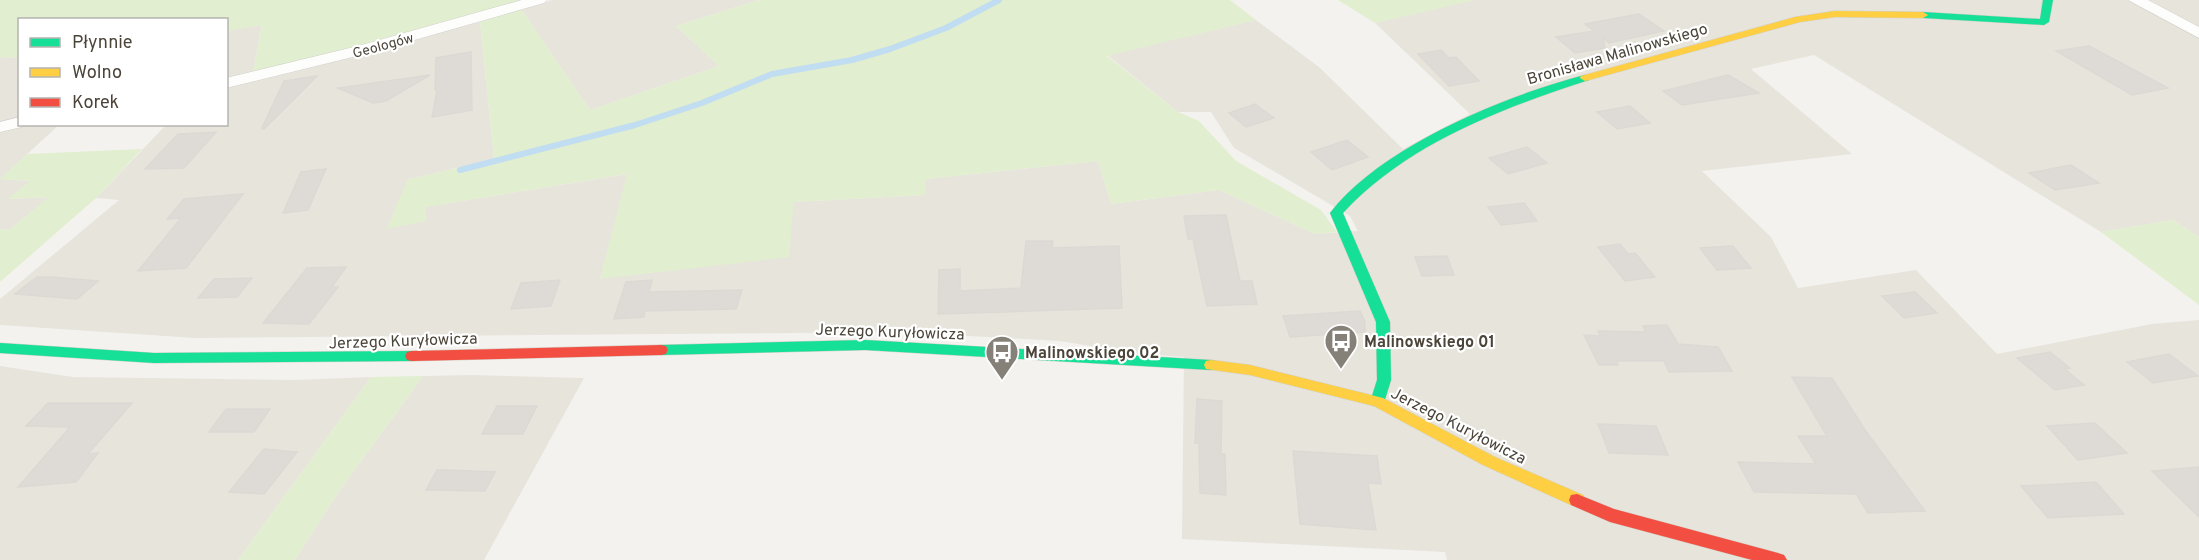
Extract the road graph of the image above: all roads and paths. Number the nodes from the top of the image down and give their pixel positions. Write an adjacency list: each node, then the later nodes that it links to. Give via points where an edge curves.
1 (539, 0): 5 (street, Geologów)
2 (2048, 0): 9 (street, Bronisława Malinowskiego, via 2044,22 1834,14 1774,24 1590,75 1523,98 1421,146 1346,199 1336,213 1383,322 1384,380)
3 (2136, 0): 4 (street)
4 (2199, 33)
5 (228, 84)
6 (18, 122): 7 (street)
7 (0, 127)
8 (0, 348): 9 (street, Jerzego Kuryłowicza, via 78,357 206,361 865,345 1191,363 1250,370)
9 (1378, 402): 10 (street, Jerzego Kuryłowicza, via 1489,461 1610,515)
10 (1778, 560)

